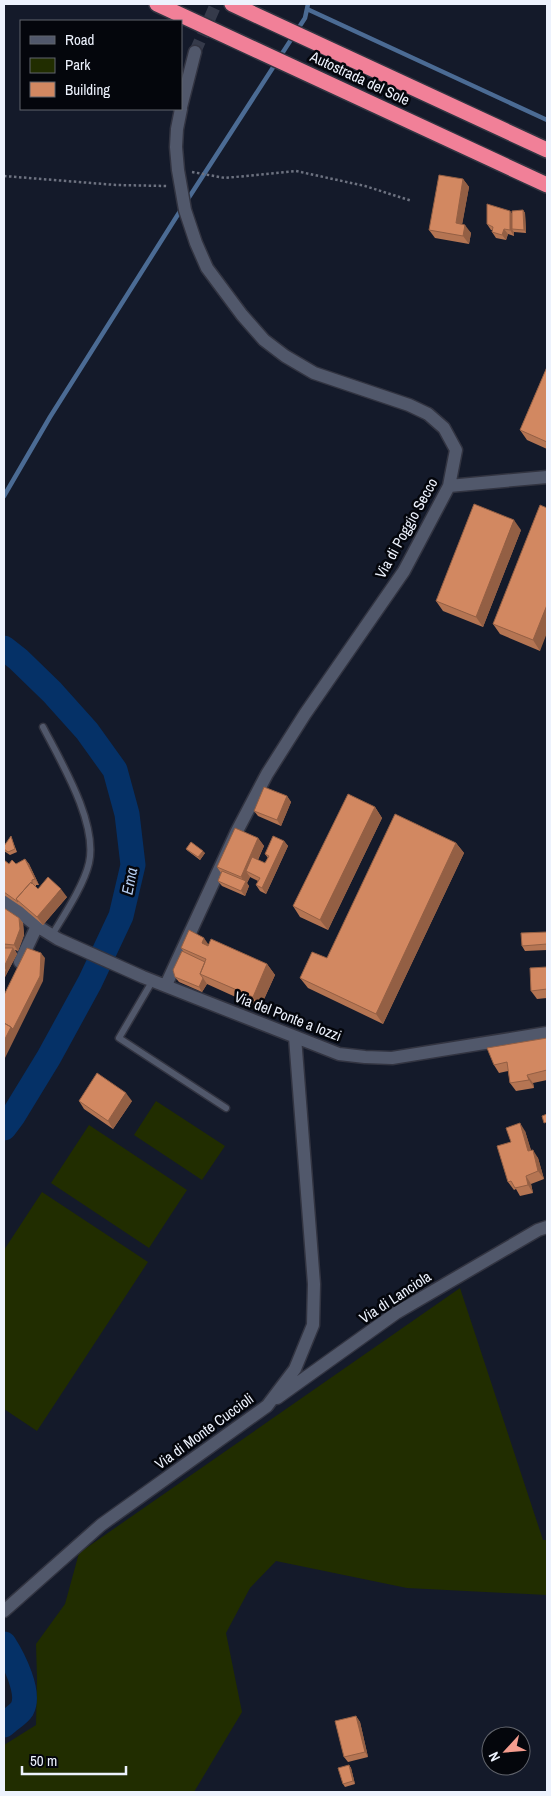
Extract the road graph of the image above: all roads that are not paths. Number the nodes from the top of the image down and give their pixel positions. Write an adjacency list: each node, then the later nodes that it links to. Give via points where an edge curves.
1 (157, 4): 7 (highway, Autostrada del Sole)
2 (232, 4): 6 (highway, Autostrada del Sole)
3 (195, 52): 4 (street, Via di Poggio Secco)
4 (182, 104)
5 (181, 110): 9 (street, Via di Poggio Secco, via 177,129 178,170 185,210 207,268 242,316 264,340 286,356 314,373 409,405 428,414 444,428 456,450)
6 (547, 150)
7 (547, 185)
8 (547, 477): 9 (street)
9 (450, 486): 16 (street, Via di Poggio Secco, via 404,571 267,774 237,831)
10 (43, 727): 13 (lane, via 77,794 89,833 89,863)
11 (4, 900): 12 (street, Via del Ponte a Iozzi)
12 (37, 926): 13 (street, Via del Ponte a Iozzi); 14 (street)
13 (55, 937): 15 (street, Via del Ponte a Iozzi)
14 (16, 971)
15 (148, 979): 16 (street, Via del Ponte a Iozzi); 19 (lane, via 119,1038)
16 (166, 986): 18 (street, Via del Ponte a Iozzi)
17 (547, 1033): 18 (street, Via del Ponte a Iozzi, via 392,1058 339,1054)
18 (294, 1037): 21 (street, Via di Monte Cuccioli, via 314,1284 313,1325 295,1369)
19 (226, 1108)
20 (547, 1227): 21 (street, Via di Lanciola, via 396,1313)
21 (267, 1406): 22 (street, Via di Monte Cuccioli, via 101,1525)
22 (4, 1611)

